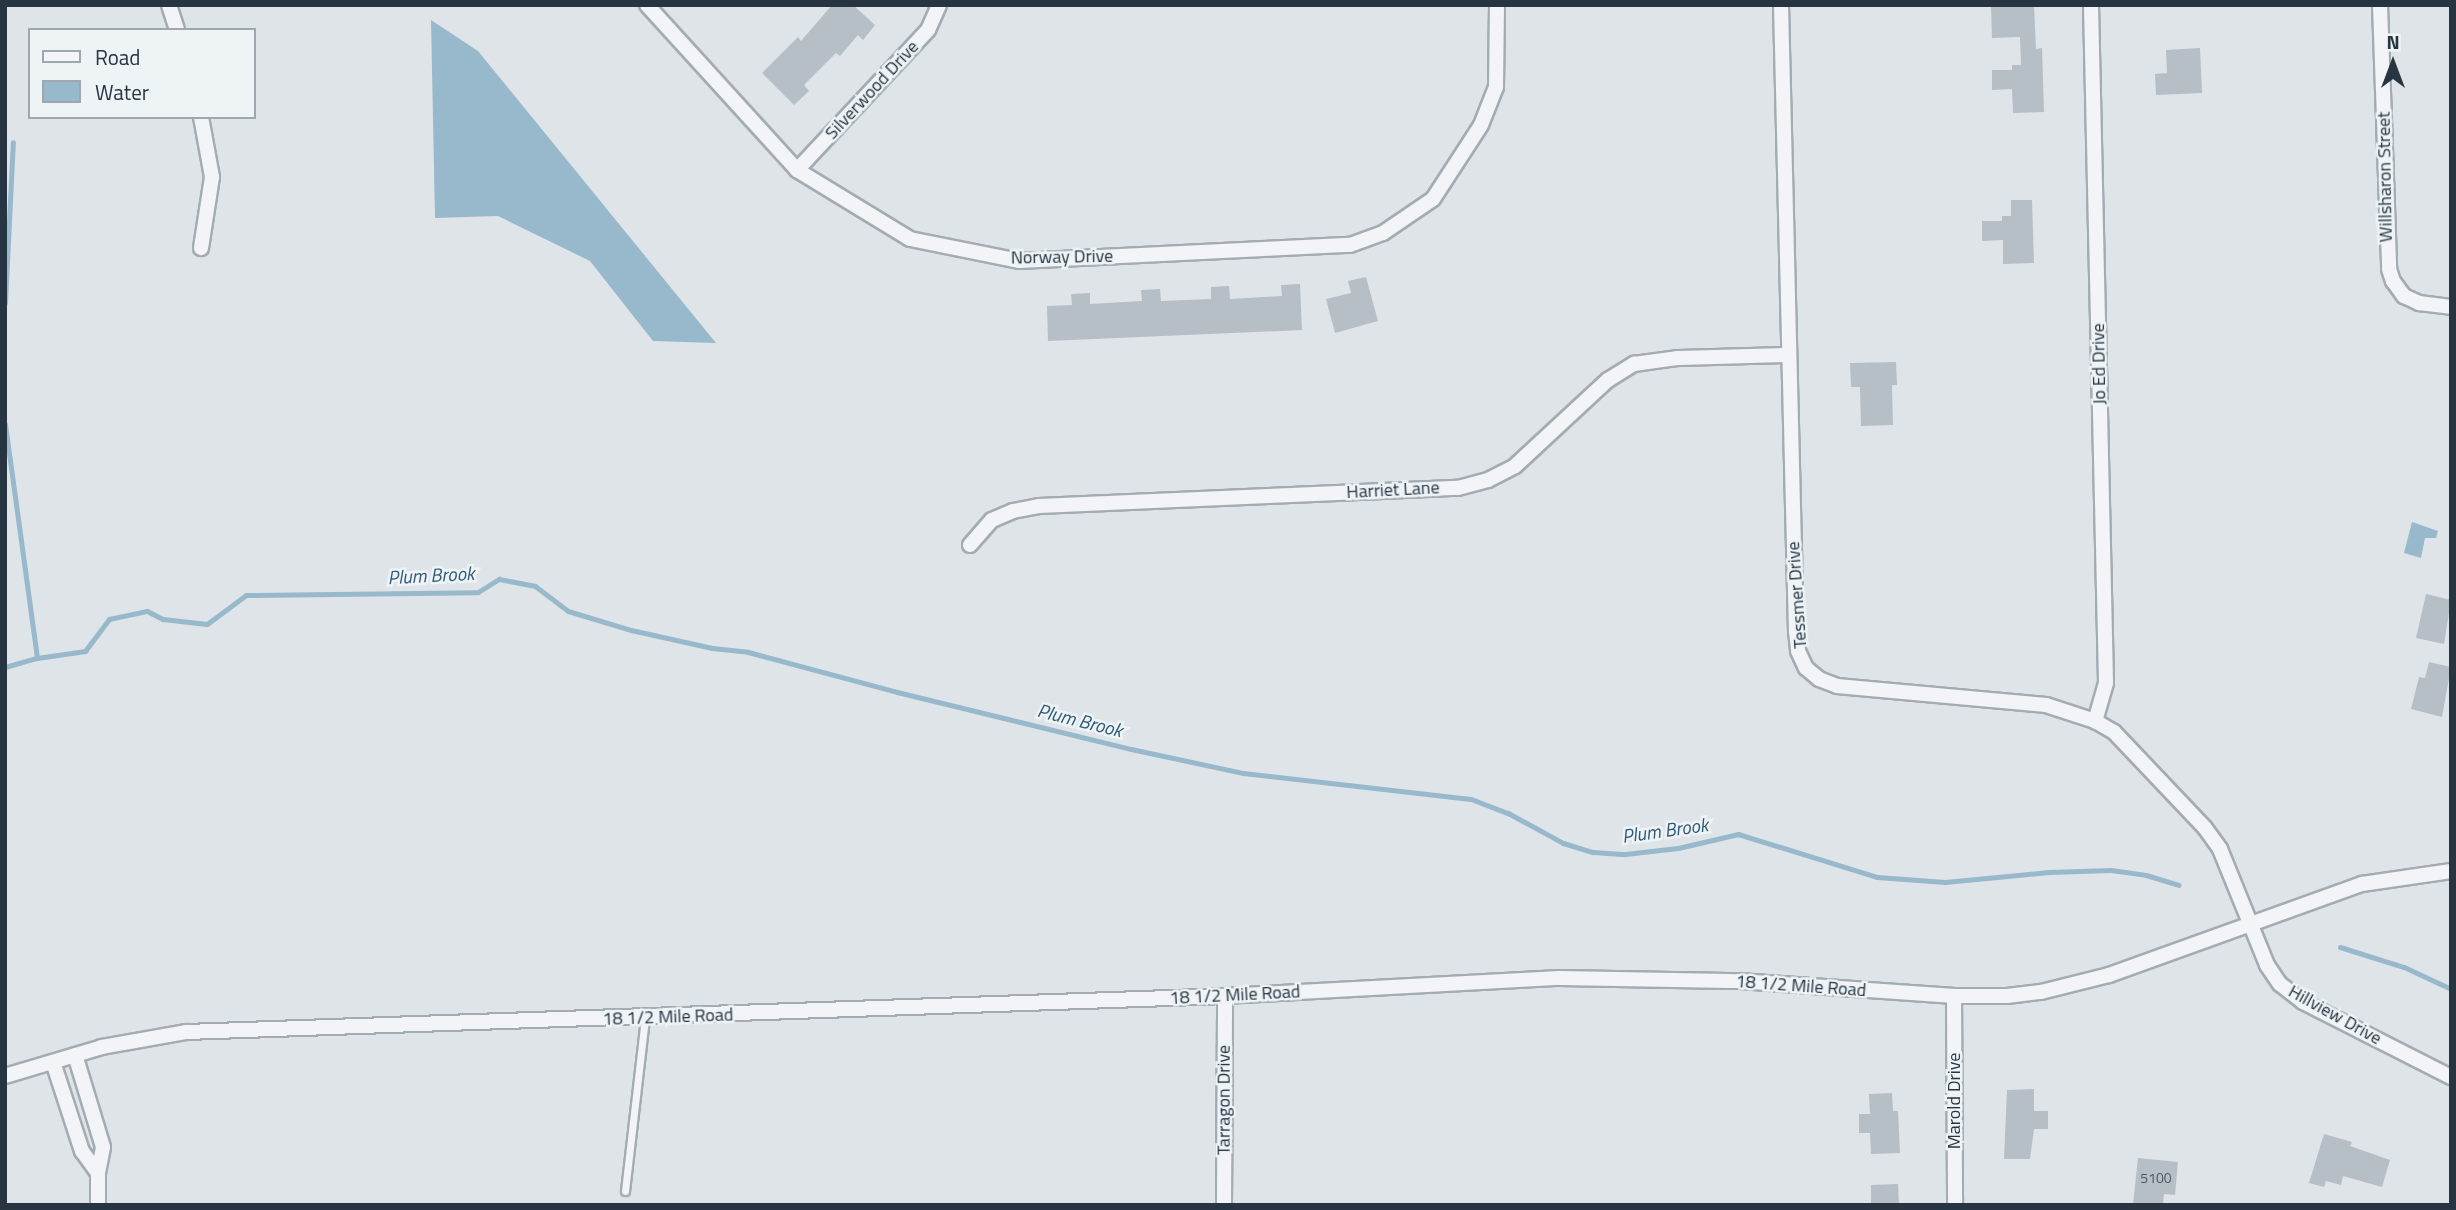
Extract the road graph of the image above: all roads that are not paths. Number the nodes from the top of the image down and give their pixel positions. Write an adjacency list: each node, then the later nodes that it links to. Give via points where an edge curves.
1 (169, 5): 8 (street)
2 (647, 5): 10 (street, Norway Drive)
3 (939, 5): 10 (street, Silverwood Drive, via 928,30)
4 (1497, 5): 10 (street, Norway Drive, via 1496,87 1457,166 1433,199 1383,233 1350,246 1018,261 910,239)
5 (1781, 5): 13 (street, Tessmer Drive)
6 (2091, 5): 15 (street, Jo Ed Drive, via 2106,683)
7 (2381, 5): 12 (street, Willsharon Street, via 2389,269 2404,296)
8 (176, 28)
9 (201, 119): 11 (street, via 212,177)
10 (797, 170)
11 (201, 248)
12 (2451, 307)
13 (1787, 355): 14 (street, Harriet Lane, via 1634,364 1608,380 1515,466 1458,488 1039,506 992,520); 15 (street, Tessmer Drive, via 1796,631 1806,668 1837,687 2026,702)
14 (970, 545)
15 (2095, 721): 17 (street, Tessmer Drive, via 2113,732 2204,828 2229,865)
16 (2451, 871): 17 (street, 18 1/2 Mile Road, via 2362,884)
17 (2251, 922): 19 (street, 18 1/2 Mile Road, via 2075,985 2007,996); 24 (street, Hillview Drive, via 2272,974 2288,992)
18 (1225, 996): 19 (street, 18 1/2 Mile Road, via 1560,978 1739,981); 20 (street, 18 1/2 Mile Road); 28 (street, Tarragon Drive)
19 (1954, 996): 29 (street, Marold Drive)
20 (645, 1018): 21 (street, 18 1/2 Mile Road, via 186,1032); 26 (lane)
21 (75, 1055): 22 (street, 18 1/2 Mile Road); 25 (street, via 103,1147)
22 (53, 1062): 23 (street, 18 1/2 Mile Road); 25 (street, via 82,1151)
23 (5, 1076)
24 (2451, 1077)
25 (98, 1173): 27 (street)
26 (625, 1191)
27 (98, 1205)
28 (1224, 1205)
29 (1955, 1205)

